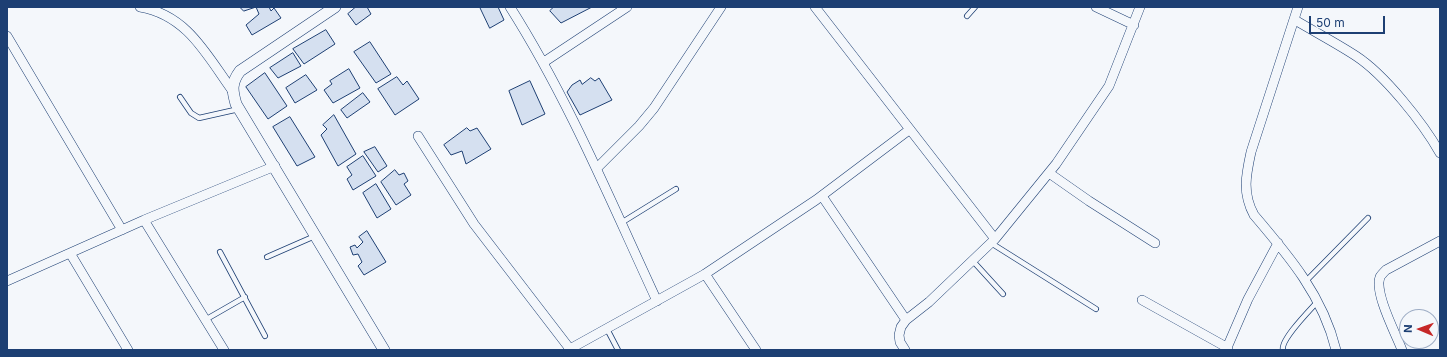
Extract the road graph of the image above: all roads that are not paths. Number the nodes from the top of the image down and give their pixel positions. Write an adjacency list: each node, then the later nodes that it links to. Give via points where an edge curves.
1 (140, 7): 16 (street, via 154,9 171,17 187,30)
2 (335, 7): 16 (street, via 240,71 234,79)
3 (510, 7): 15 (street)
4 (627, 7): 15 (street)
5 (721, 7): 23 (street, via 651,112)
6 (815, 7): 19 (street)
7 (975, 7): 11 (lane)
8 (1096, 7): 13 (street)
9 (1140, 7): 13 (street)
10 (1298, 7): 12 (street)
11 (967, 16)
12 (1295, 20): 21 (street, via 1357,56 1371,68 1412,114); 35 (street, via 1246,174 1245,190 1248,204)
13 (1134, 25): 24 (street, via 1109,86)
14 (7, 36): 30 (street)
15 (544, 62): 23 (street)
16 (232, 90): 18 (street)
17 (180, 97): 18 (lane, via 191,113 199,118)
18 (239, 110): 22 (street)
19 (909, 130): 26 (street); 32 (street)
20 (418, 136): 53 (street, via 474,224)
21 (1440, 153)
22 (275, 166): 28 (street); 31 (street)
23 (597, 168): 29 (street)
24 (1049, 173): 32 (street); 34 (street)
25 (676, 189): 29 (lane)
26 (822, 196): 40 (street); 50 (street)
27 (1368, 218): 41 (lane)
28 (144, 220): 30 (street); 49 (street)
29 (621, 223): 47 (street)
30 (122, 230): 37 (street)
31 (316, 236): 38 (lane); 57 (street)
32 (993, 241): 39 (street); 48 (lane)
33 (1440, 241): 63 (street, via 1386,270 1380,277 1381,298)
34 (1155, 243)
35 (1278, 243): 41 (street); 54 (street, via 1248,299)
36 (220, 252): 44 (lane)
37 (70, 253): 42 (street); 55 (street)
38 (267, 257)
39 (972, 260): 43 (lane); 50 (street, via 929,302)
40 (705, 274): 47 (street); 59 (street)
41 (1307, 280): 46 (street)
42 (7, 281)
43 (1003, 294)
44 (245, 297): 49 (lane); 52 (lane)
45 (1142, 300): 54 (street)
46 (1318, 300): 61 (lane, via 1283,343); 62 (street)
47 (657, 301): 51 (street)
48 (1096, 309)
49 (205, 320): 56 (street)
50 (906, 320): 60 (street, via 899,335)
51 (607, 329): 53 (street); 58 (lane)
52 (265, 336)
53 (569, 349)
54 (1227, 349)
55 (128, 350)
56 (224, 350)
57 (384, 350)
58 (618, 350)
59 (756, 350)
60 (904, 350)
61 (1283, 350)
62 (1336, 350)
63 (1402, 350)

